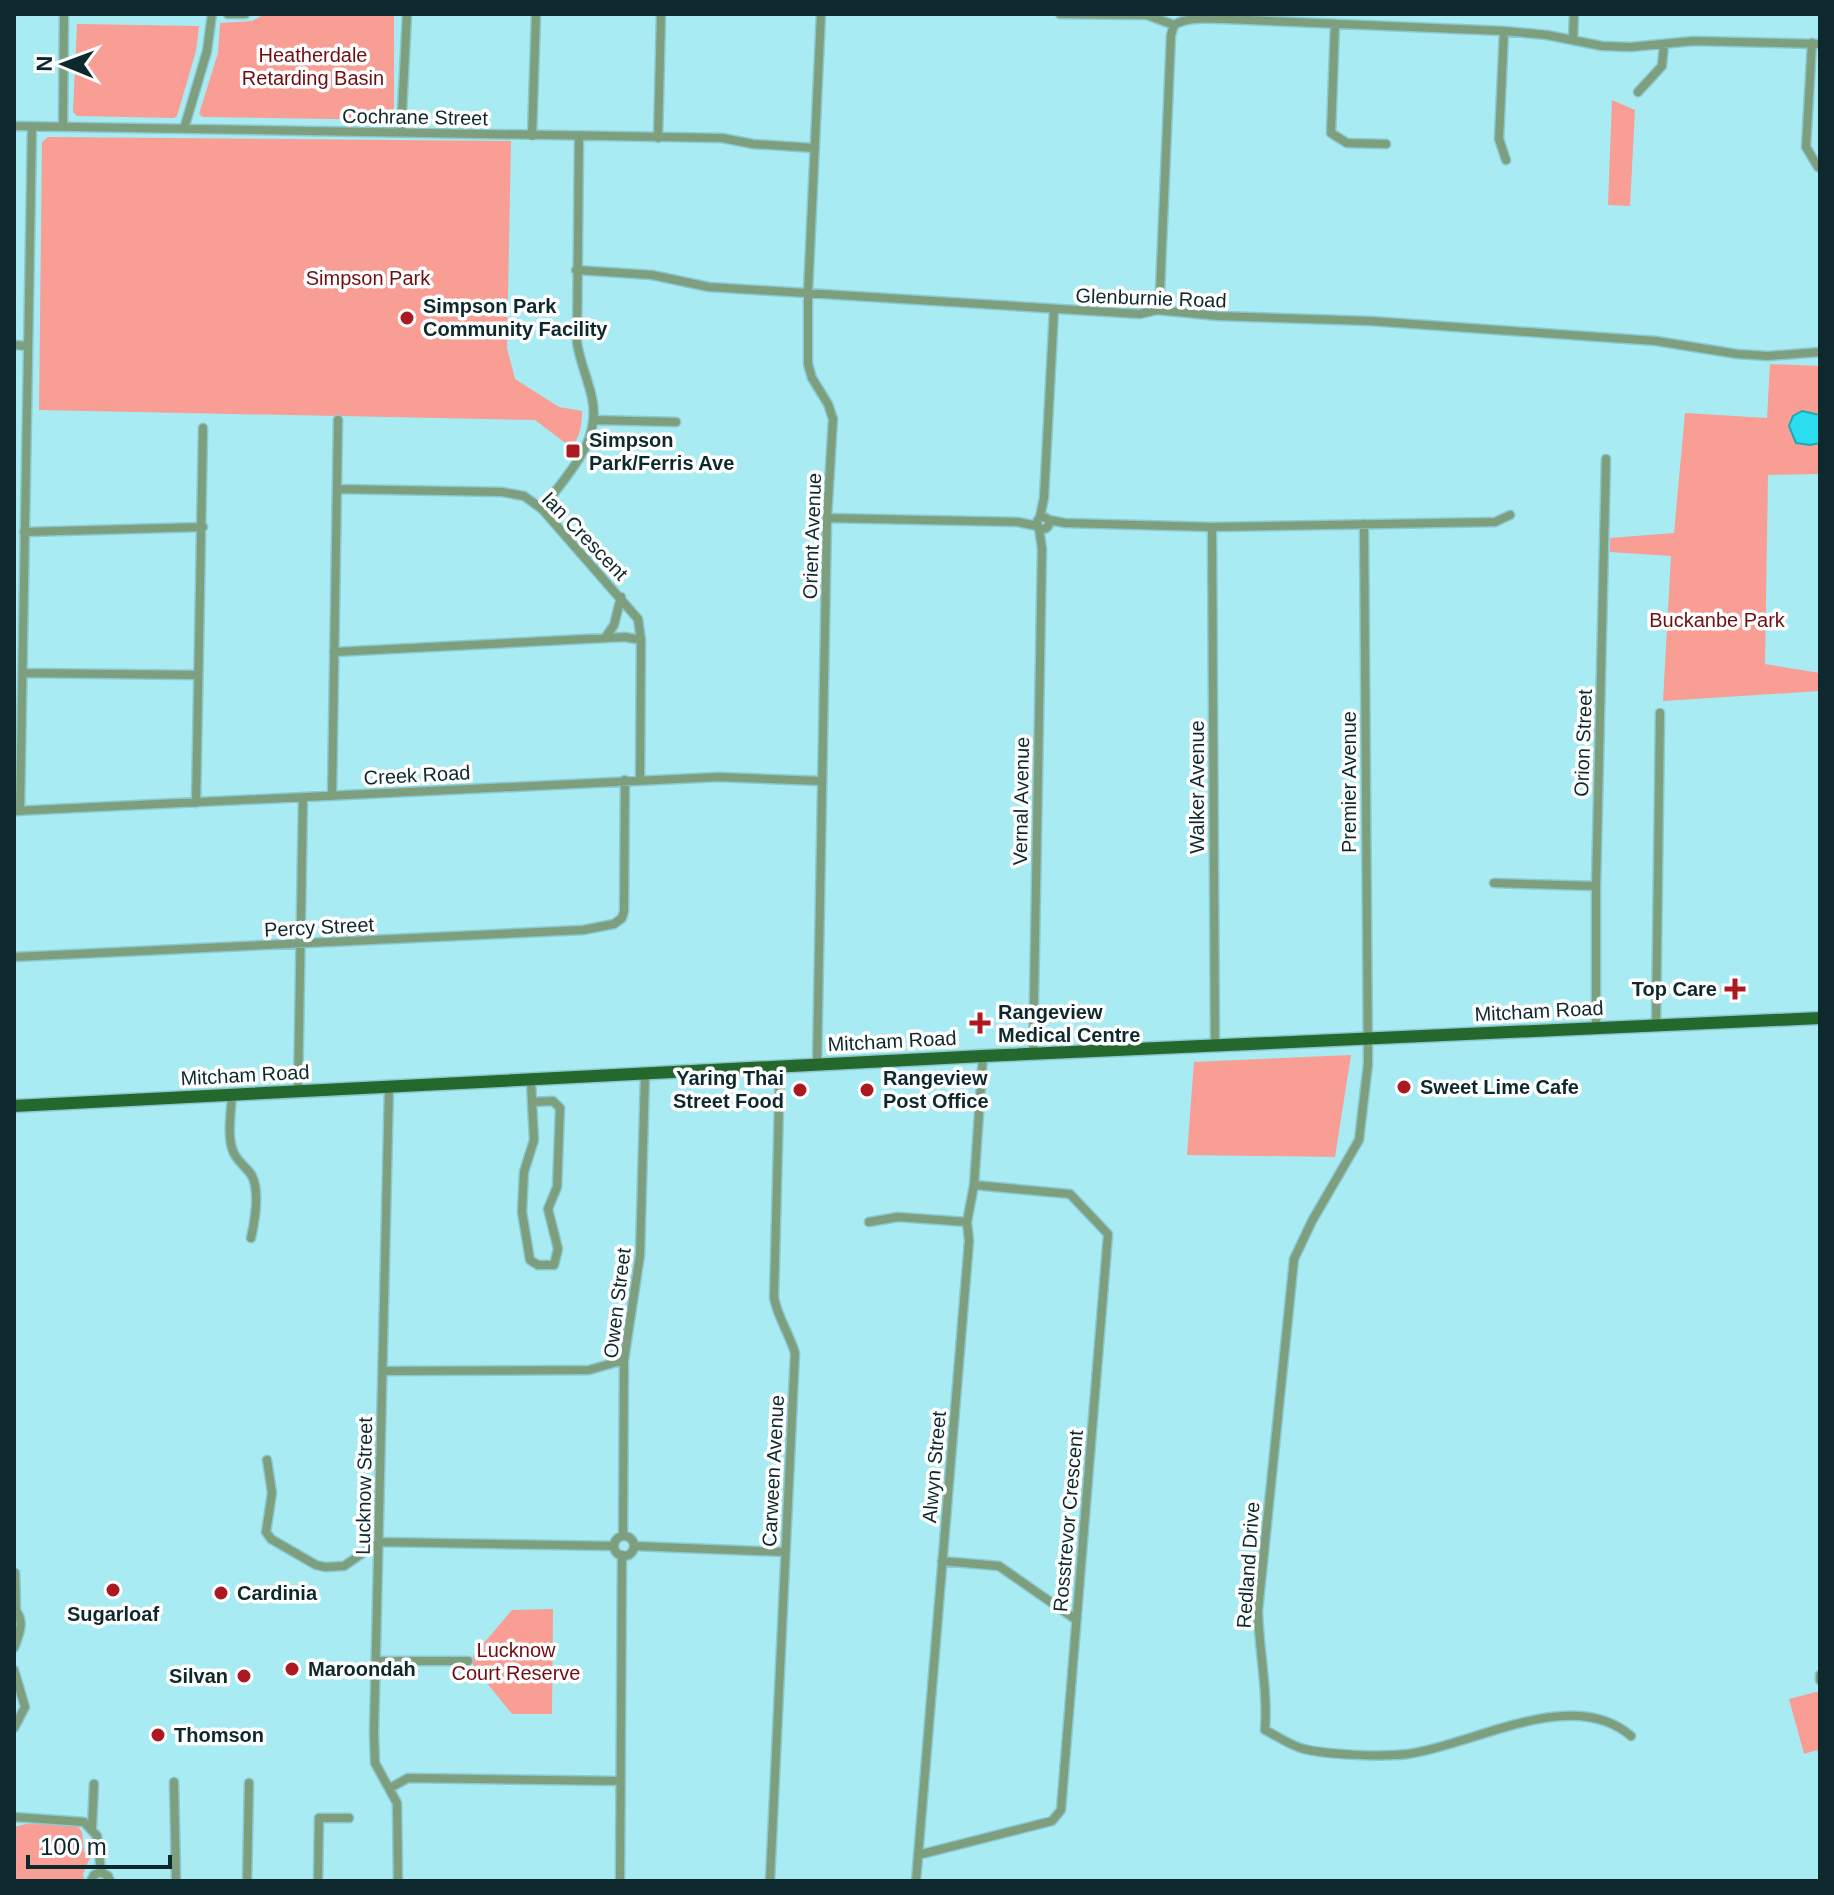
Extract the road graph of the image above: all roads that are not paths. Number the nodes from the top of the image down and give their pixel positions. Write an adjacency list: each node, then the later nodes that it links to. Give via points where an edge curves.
1 (64, 14): 23 (street)
2 (212, 14): 24 (street)
3 (228, 14): 4 (street)
4 (245, 14)
5 (407, 14): 25 (street)
6 (536, 14): 26 (street)
7 (661, 14): 28 (street)
8 (821, 14): 30 (street, Orient Avenue)
9 (1060, 14): 14 (street, via 1147,15)
10 (1379, 14): 15 (street)
11 (1574, 14): 17 (street)
12 (1225, 17): 13 (street); 14 (street)
13 (1335, 24): 15 (street); 29 (street, via 1331,133 1347,143)
14 (1174, 25): 36 (street)
15 (1378, 26): 16 (street)
16 (1504, 31): 17 (street); 31 (street, via 1499,139)
17 (1573, 40): 18 (street, via 1602,46)
18 (1664, 44): 19 (street); 20 (street, via 1662,66)
19 (1816, 44): 32 (street, via 1806,147)
20 (1638, 92)
21 (14, 126): 22 (street, Cochrane Street)
22 (32, 127): 23 (street, Cochrane Street); 38 (street)
23 (63, 127): 24 (street, Cochrane Street)
24 (184, 129): 25 (street, Cochrane Street)
25 (401, 132): 26 (street, Cochrane Street)
26 (532, 136): 27 (street, Cochrane Street)
27 (579, 136): 28 (street, Cochrane Street); 33 (street)
28 (658, 138): 30 (street, Cochrane Street, via 722,138)
29 (1386, 144)
30 (815, 148): 34 (street, Orient Avenue)
31 (1506, 160)
32 (1818, 167)
33 (576, 270): 34 (street, Glenburnie Road, via 652,275 709,287); 41 (street, via 577,343)
34 (808, 292): 35 (street, Glenburnie Road); 48 (street, Orient Avenue, via 808,364 833,419)
35 (1054, 310): 36 (street, Glenburnie Road); 49 (street, Vernal Avenue)
36 (1157, 310): 39 (street, Glenburnie Road, via 1656,341 1768,356)
37 (14, 345): 38 (street)
38 (27, 346): 53 (street)
39 (1820, 352)
40 (338, 420): 45 (street)
41 (594, 420): 42 (street); 46 (street, via 586,448)
42 (676, 422)
43 (203, 428): 51 (street)
44 (1606, 459): 70 (street, Orion Street)
45 (337, 489): 46 (street, Ian Crescent, via 502,492 524,496); 57 (street)
46 (542, 509): 54 (street, Ian Crescent)
47 (1510, 515): 50 (street, via 1495,522)
48 (827, 518): 49 (street); 64 (street, Orient Avenue)
49 (1043, 523): 52 (street); 78 (street, Vernal Avenue)
50 (1364, 524): 52 (street); 76 (street, Premier Avenue)
51 (203, 527): 53 (street); 60 (street)
52 (1212, 527): 77 (street, Walker Avenue)
53 (24, 532): 58 (street)
54 (621, 597): 55 (street); 56 (street, Ian Crescent, via 638,619)
55 (605, 638): 56 (street); 57 (street)
56 (641, 640): 63 (street, Ian Crescent)
57 (334, 652): 65 (street)
58 (18, 656): 59 (street)
59 (23, 673): 60 (street); 68 (street)
60 (198, 675): 67 (street)
61 (1660, 713): 74 (street)
62 (625, 780): 63 (street, Creek Road); 65 (street, Creek Road); 71 (street, Percy Street, via 622,918 614,924 583,930)
63 (640, 780): 64 (street, Creek Road)
64 (821, 781): 80 (street, Orient Avenue)
65 (332, 796): 66 (street, Creek Road)
66 (303, 797): 67 (street, Creek Road); 71 (street)
67 (196, 803): 68 (street, Creek Road)
68 (17, 811)
69 (1494, 883): 70 (street)
70 (1596, 886): 75 (street, Orion Street)
71 (300, 944): 72 (street, Percy Street); 85 (street)
72 (14, 957)
73 (1820, 1018): 74 (main road, Mitcham Road)
74 (1656, 1025): 75 (main road, Mitcham Road)
75 (1596, 1028): 76 (main road, Mitcham Road)
76 (1367, 1039): 77 (main road, Mitcham Road); 111 (street, Redland Drive, via 1366,1104 1359,1140 1294,1259 1258,1611 1265,1730 1302,1749 1352,1754 1407,1754 1550,1717 1579,1715 1620,1726)
77 (1215, 1046): 78 (main road, Mitcham Road)
78 (1033, 1054): 79 (main road, Mitcham Road)
79 (983, 1056): 80 (main road, Mitcham Road); 89 (street, Alwyn Street)
80 (817, 1064): 81 (main road, Mitcham Road)
81 (780, 1066): 82 (main road, Mitcham Road); 100 (street, Carween Avenue, via 774,1298 795,1353)
82 (645, 1075): 83 (main road, Mitcham Road); 93 (street, Owen Street, via 640,1255)
83 (531, 1080): 84 (main road, Mitcham Road); 87 (street)
84 (389, 1086): 85 (main road, Mitcham Road); 94 (street, Lucknow Street)
85 (298, 1092): 86 (main road, Mitcham Road)
86 (232, 1095): 88 (main road, Mitcham Road); 92 (street, via 232,1149 254,1184)
87 (532, 1102): 87 (street, via 553,1101 560,1108 557,1187 548,1209 557,1258 546,1267 530,1260 522,1212 524,1172 534,1140)
88 (14, 1106)
89 (974, 1185): 91 (street, Alwyn Street); 105 (street, Rosstrevor Crescent, via 1070,1194 1108,1234)
90 (869, 1222): 91 (street, via 898,1217)
91 (967, 1222): 102 (street, Alwyn Street)
92 (251, 1238)
93 (624, 1360): 94 (street, via 589,1370); 96 (street, Owen Street)
94 (383, 1371): 97 (street, Lucknow Street)
95 (267, 1460): 97 (street, via 272,1500 265,1525 271,1539 325,1567 344,1566)
96 (623, 1536): 98 (street); 99 (street)
97 (379, 1542): 98 (street); 107 (street, Lucknow Street)
98 (614, 1546): 101 (street)
99 (634, 1546): 100 (street); 101 (street, via 629,1555)
100 (785, 1552): 129 (street, Carween Avenue)
101 (622, 1555): 112 (street)
102 (942, 1561): 105 (street, via 999,1566); 120 (street, Alwyn Street)
103 (15, 1573): 104 (street)
104 (15, 1609): 106 (street, via 22,1623)
105 (1075, 1619): 120 (street, Rosstrevor Crescent, via 1061,1810 1052,1821)
106 (14, 1648)
107 (376, 1661): 108 (street); 116 (street, Lucknow Street, via 375,1763)
108 (468, 1661)
109 (14, 1670): 110 (street, via 25,1707)
110 (14, 1728)
111 (1631, 1736)
112 (620, 1781): 116 (street, via 408,1778); 128 (street)
113 (174, 1782): 122 (street)
114 (249, 1783): 125 (street)
115 (94, 1784): 119 (street)
116 (390, 1788): 127 (street, Lucknow Street, via 397,1803)
117 (14, 1817): 119 (street, via 75,1819)
118 (349, 1818): 126 (street, via 319,1818)
119 (92, 1827): 121 (street)
120 (918, 1855): 130 (street, Alwyn Street)
121 (101, 1872): 123 (street); 124 (street)
122 (176, 1880)
123 (91, 1881)
124 (110, 1881)
125 (247, 1881)
126 (318, 1881)
127 (398, 1881)
128 (620, 1881)
129 (770, 1881)
130 (916, 1881)

